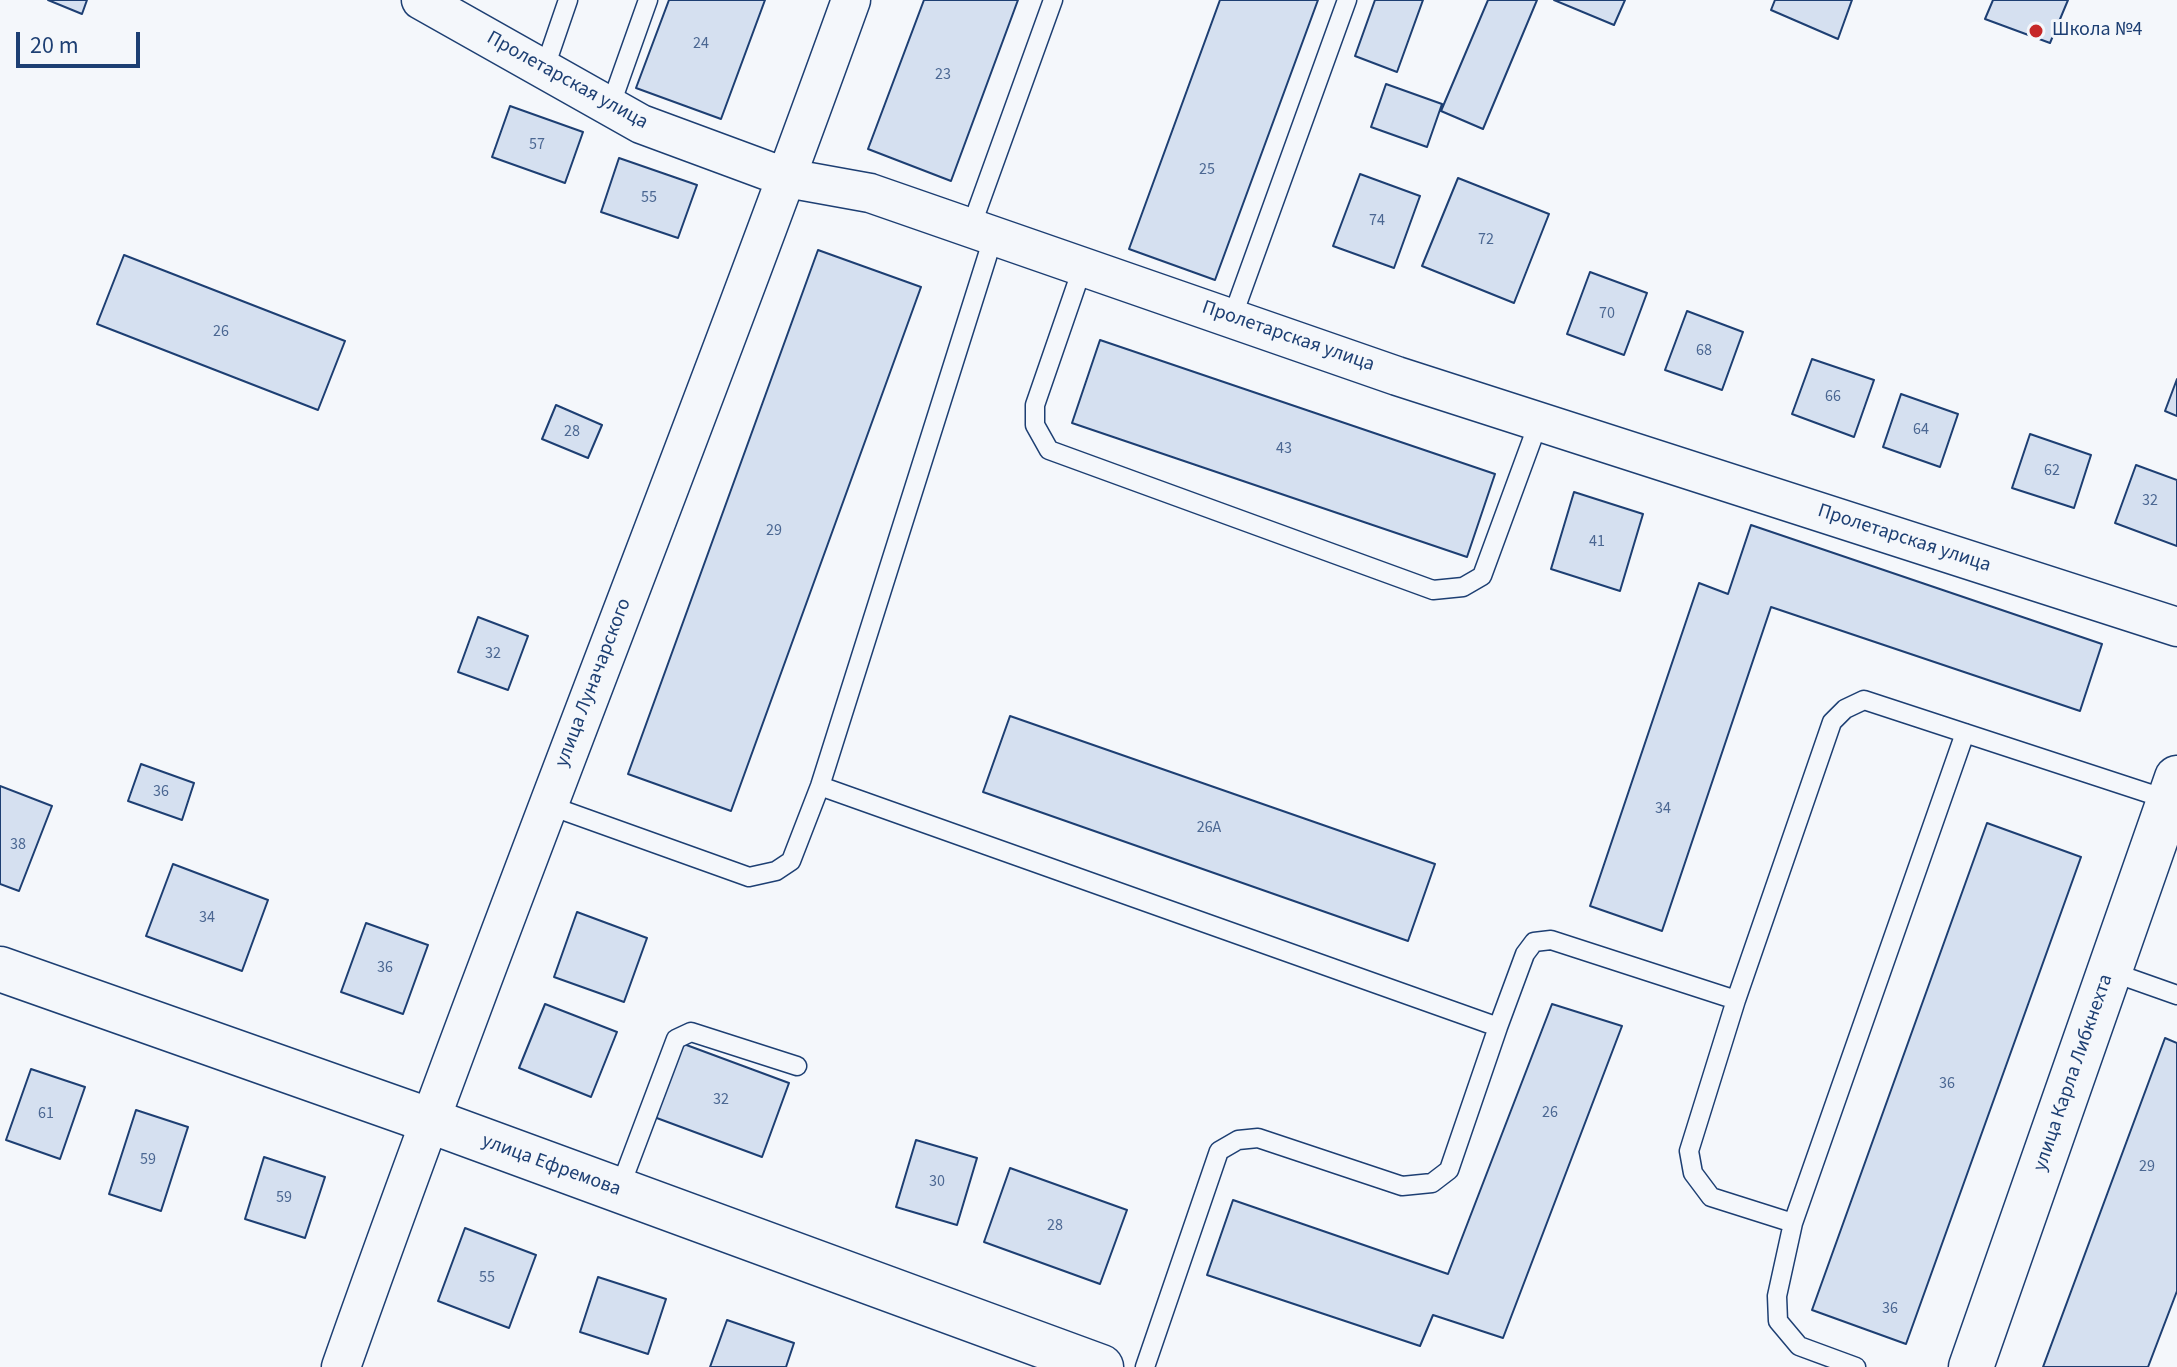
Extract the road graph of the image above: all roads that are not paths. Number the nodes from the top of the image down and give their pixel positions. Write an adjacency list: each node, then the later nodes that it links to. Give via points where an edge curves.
1 (568, 0): 7 (lane)
2 (648, 0): 8 (lane)
3 (851, 0): 9 (street, улица Луначарского)
4 (1053, 0): 10 (lane)
5 (1347, 0): 12 (lane)
6 (425, 1): 7 (street, Пролетарская улица)
7 (544, 70): 8 (street, Пролетарская улица)
8 (610, 107): 9 (street, Пролетарская улица, via 641,124)
9 (787, 178): 10 (street, Пролетарская улица, via 870,193); 18 (street, улица Луначарского)
10 (983, 231): 11 (street, Пролетарская улица); 16 (lane)
11 (1083, 266): 12 (street, Пролетарская улица); 13 (lane, via 1035,405 1035,425 1049,450 1433,590 1463,587 1482,576)
12 (1232, 318): 13 (street, Пролетарская улица)
13 (1539, 421): 14 (street, Пролетарская улица)
14 (2177, 627)
15 (1965, 733): 17 (lane); 22 (lane, via 1864,700 1832,722); 27 (lane)
16 (820, 786): 18 (lane, via 791,861 776,871 749,877); 23 (lane)
17 (2174, 794): 20 (main road, улица Карла Либкнехта)
18 (548, 805): 25 (street, улица Луначарского)
19 (0, 969): 25 (main road, улица Ефремова)
20 (2109, 971): 21 (lane); 32 (main road, улица Карла Либкнехта)
21 (2177, 995)
22 (1736, 1000): 23 (lane, via 1551,940 1534,942 1525,954); 27 (lane, via 1689,1151 1693,1173 1711,1197)
23 (1498, 1027): 30 (lane, via 1449,1170 1432,1183 1402,1186 1258,1138 1238,1140 1219,1151)
24 (797, 1066): 26 (lane, via 691,1032 676,1039)
25 (428, 1120): 26 (main road, улица Ефремова); 28 (street, улица Луначарского)
26 (619, 1190): 29 (main road, улица Ефремова, via 1030,1348)
27 (1793, 1223): 31 (lane, via 1777,1296 1778,1321 1799,1346)
28 (341, 1367)
29 (1101, 1367)
30 (1145, 1367)
31 (1856, 1367)
32 (1971, 1367)

